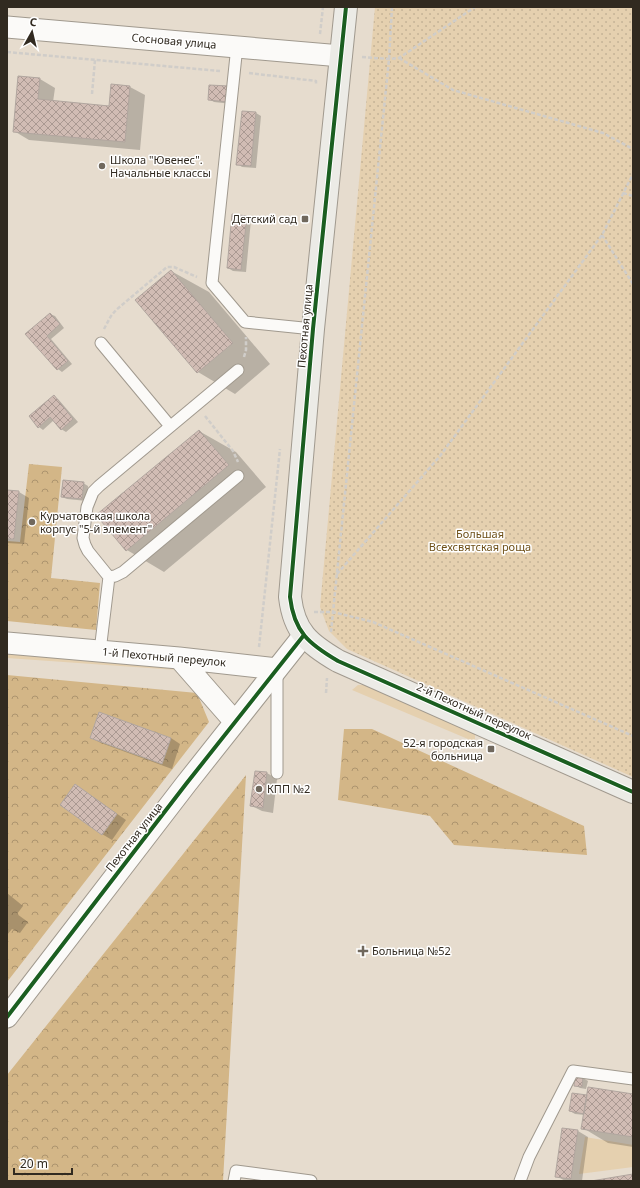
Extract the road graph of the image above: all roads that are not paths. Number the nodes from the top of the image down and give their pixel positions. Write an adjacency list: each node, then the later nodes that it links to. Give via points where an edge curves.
1 (346, 7): 4 (street, Пехотная улица)
2 (7, 27): 3 (street, Сосновая улица)
3 (237, 46): 4 (street, Сосновая улица); 5 (lane, via 212,283 245,322)
4 (341, 56): 5 (street, Пехотная улица)
5 (313, 329): 11 (street, Пехотная улица, via 290,597 296,622)
6 (101, 342): 8 (lane)
7 (238, 370): 8 (lane)
8 (170, 426): 10 (lane, via 99,486 89,500 83,538 85,545)
9 (238, 476): 10 (lane, via 123,572)
10 (109, 576): 13 (lane)
11 (307, 638): 15 (street); 18 (street, 2-й Пехотный переулок, via 321,651 338,661)
12 (7, 643): 13 (street, 1-й Пехотный переулок)
13 (100, 651): 14 (street, 1-й Пехотный переулок)
14 (179, 658): 15 (street, 1-й Пехотный переулок); 16 (street)
15 (277, 669): 16 (street, Пехотная улица); 17 (lane)
16 (235, 722): 19 (street, Пехотная улица)
17 (277, 773)
18 (633, 792)
19 (7, 1017)
20 (633, 1079): 23 (lane, via 573,1070 529,1157)
21 (234, 1181): 22 (lane, via 236,1171)
22 (311, 1181)
23 (520, 1181)

